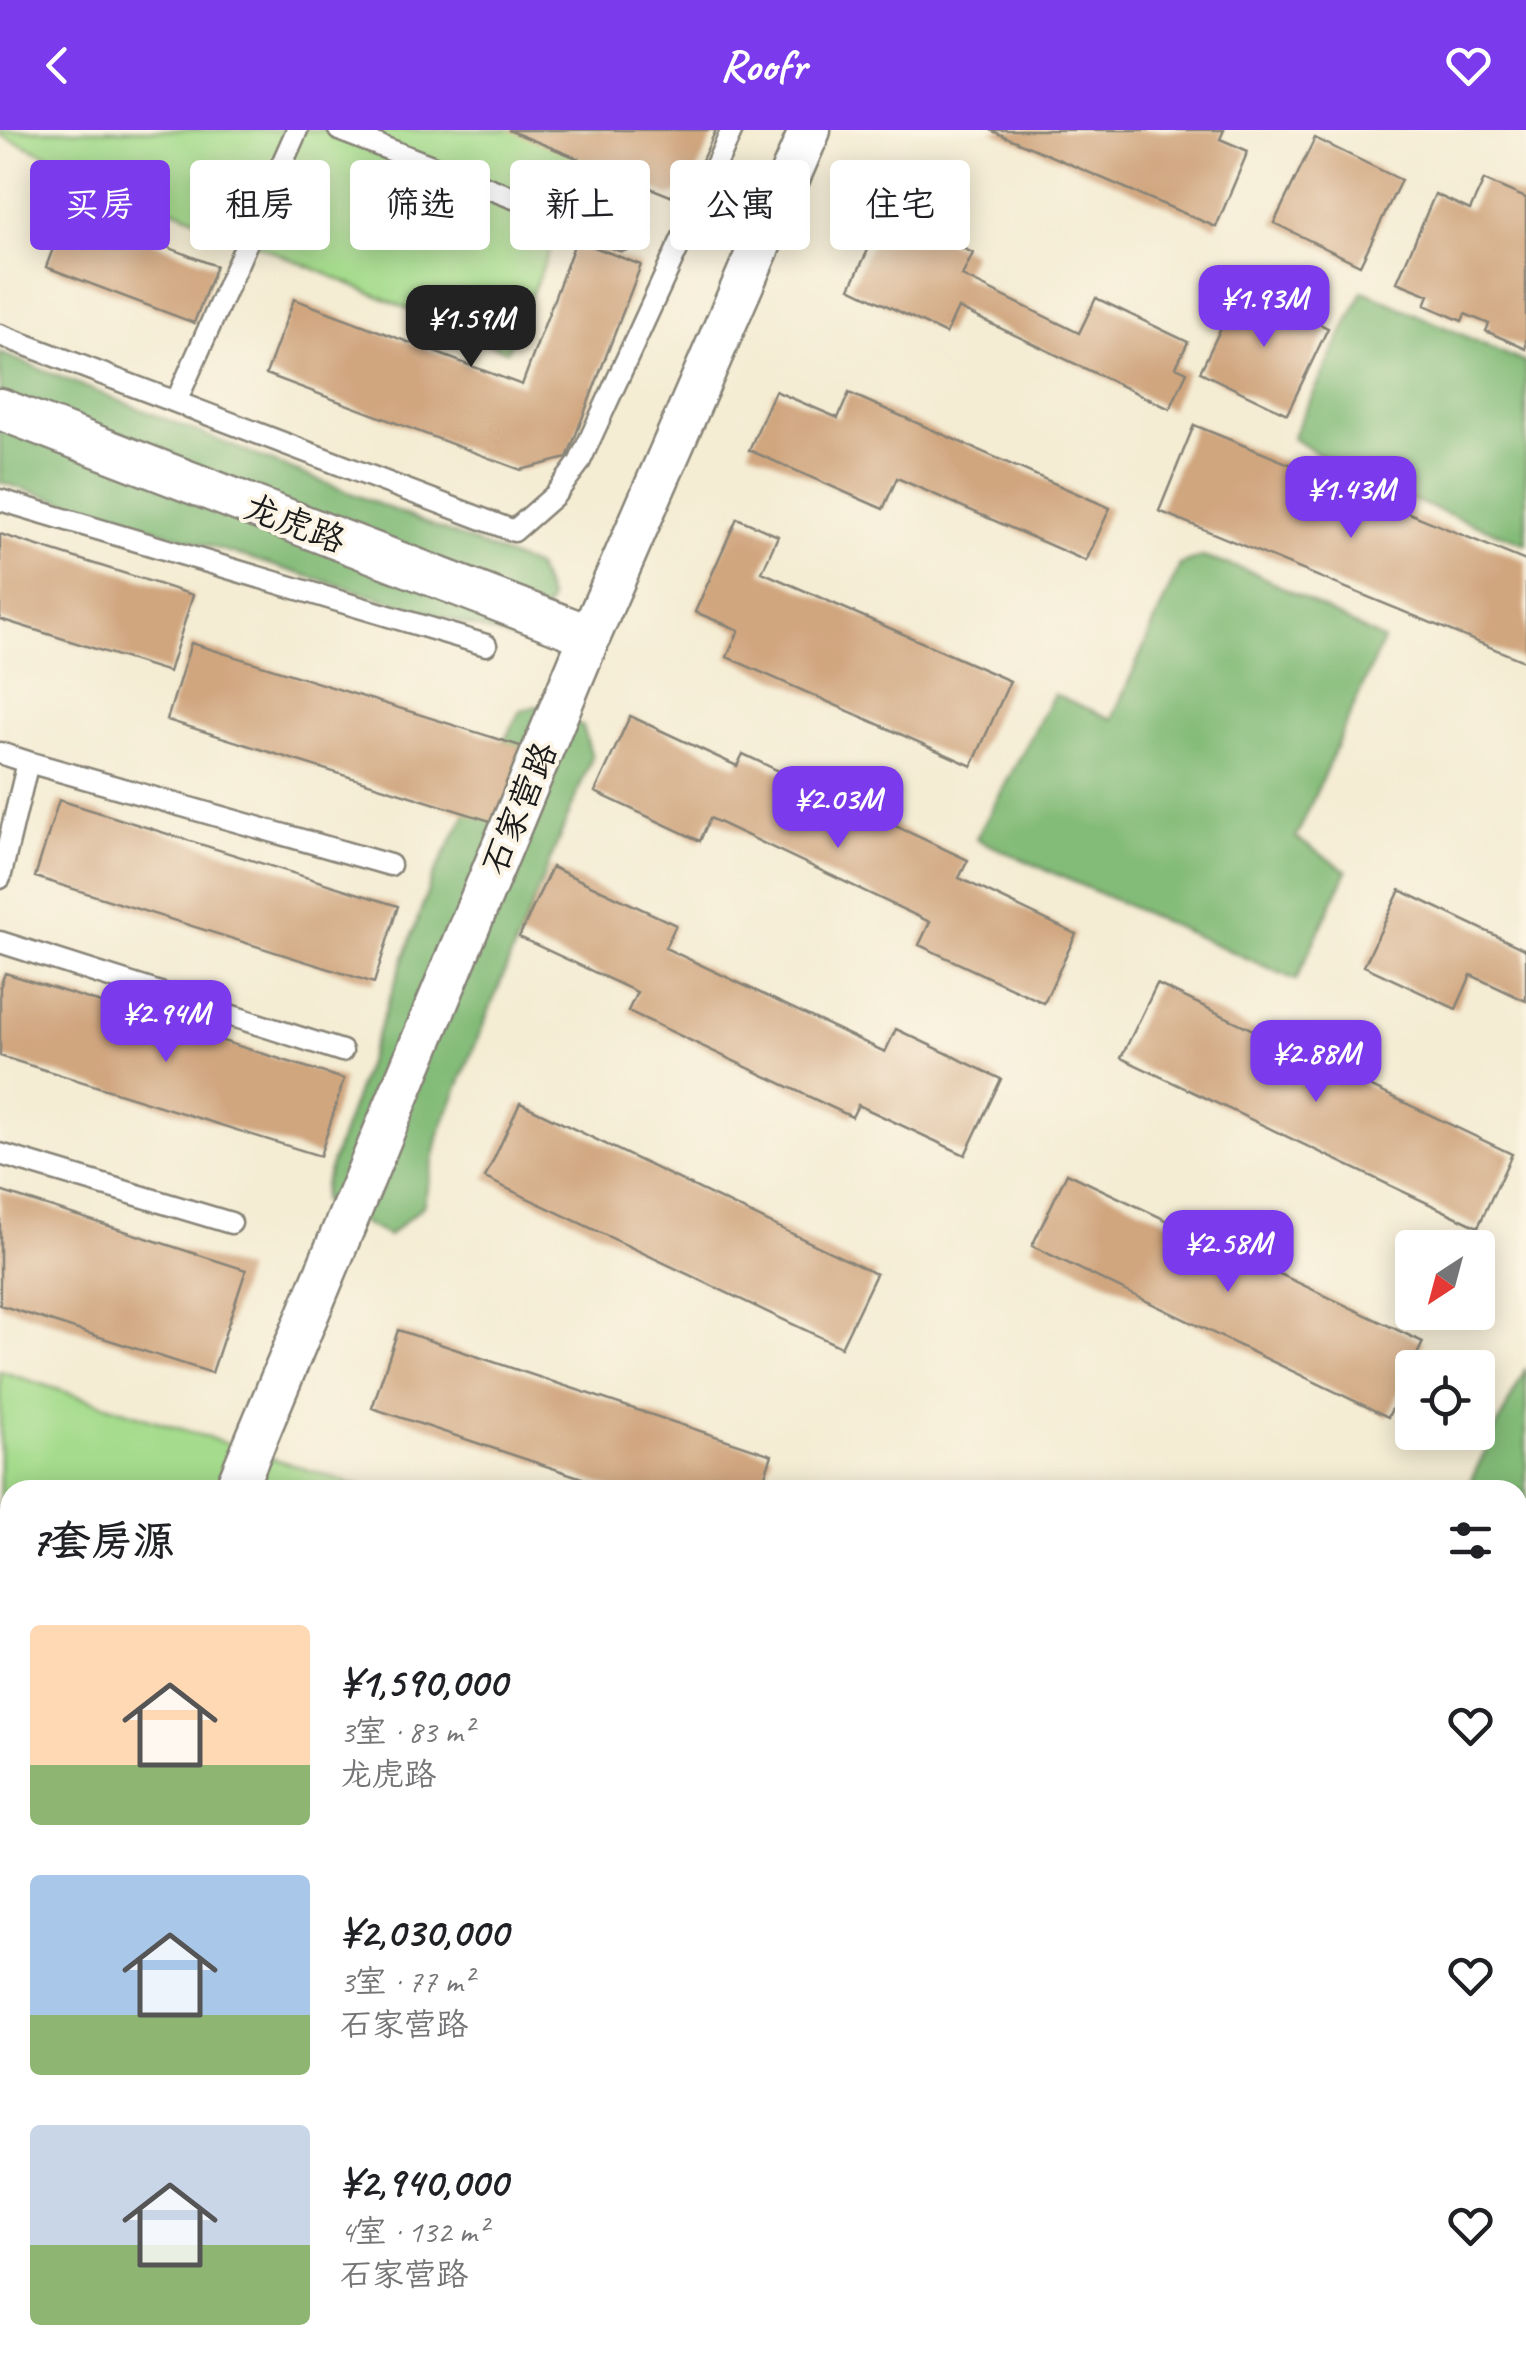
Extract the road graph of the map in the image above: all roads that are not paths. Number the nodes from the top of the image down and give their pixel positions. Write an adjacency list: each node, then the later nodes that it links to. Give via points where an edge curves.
1 (297, 130): 7 (lane)
2 (339, 130): 5 (lane)
3 (732, 130): 7 (lane, via 579,463 556,496 514,531)
4 (810, 130): 10 (street, 石家营路)
5 (510, 196)
6 (0, 335): 7 (lane)
7 (176, 402)
8 (0, 409): 10 (street, 龙虎路)
9 (0, 500): 11 (lane)
10 (590, 636): 20 (street, 石家营路)
11 (486, 646)
12 (0, 753): 13 (lane)
13 (28, 762): 14 (lane); 15 (lane)
14 (390, 865)
15 (0, 878)
16 (0, 942): 17 (lane)
17 (342, 1051)
18 (0, 1154): 19 (lane)
19 (231, 1223)
20 (239, 1480)

